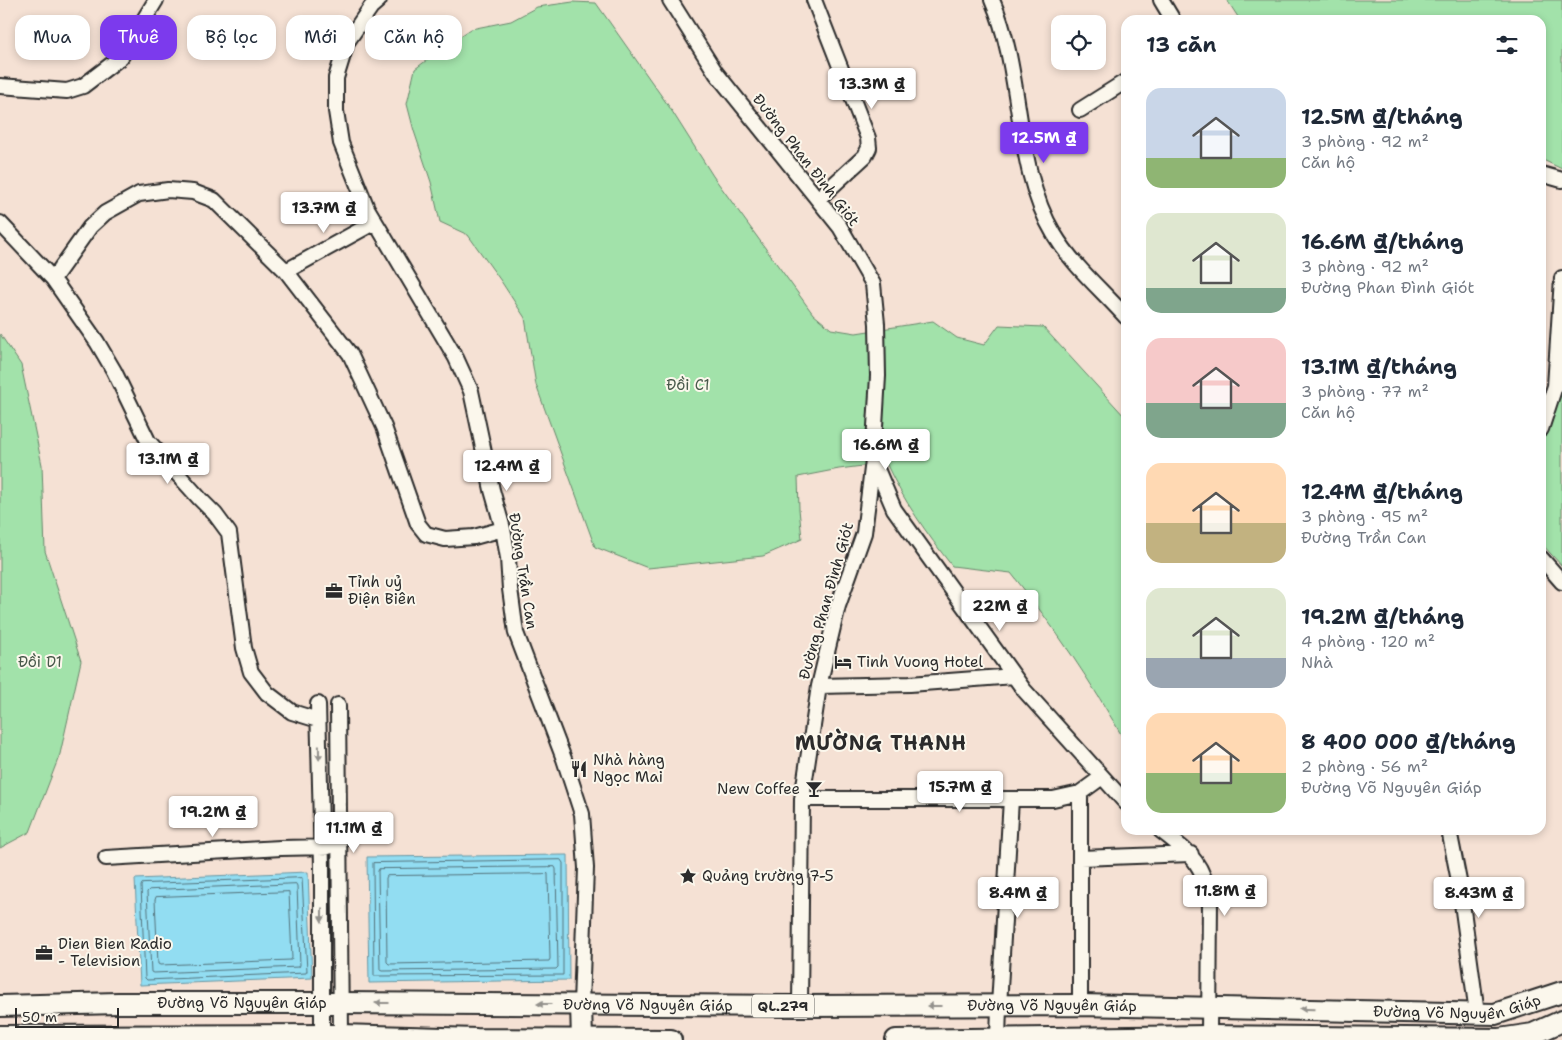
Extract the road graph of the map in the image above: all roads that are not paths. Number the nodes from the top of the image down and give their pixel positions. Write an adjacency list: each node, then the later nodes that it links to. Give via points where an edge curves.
1 (156, 0): 9 (street, via 121,57 83,86 67,91)
2 (379, 0): 14 (street, Đường Trần Can, via 347,42 336,78 341,144)
3 (670, 0): 13 (street, Đường Phan Đình Giót, via 716,73)
4 (814, 0): 13 (street, via 868,138 869,148 865,156)
5 (992, 0): 19 (street, via 1005,41 1036,194 1054,234 1077,267)
6 (1161, 0): 7 (street)
7 (1170, 15)
8 (1121, 84): 10 (street)
9 (0, 86)
10 (1080, 110)
11 (1546, 175): 12 (street)
12 (1562, 180)
13 (818, 199): 21 (street, Đường Phan Đình Giót, via 840,227 873,284 878,376)
14 (375, 222): 16 (street); 22 (street, Đường Trần Can, via 456,358 471,391)
15 (0, 223): 17 (street)
16 (286, 271): 17 (street, via 214,200 193,192 168,190 140,194 105,213 90,227); 22 (street, via 350,354 384,426 418,524 426,534 459,539)
17 (53, 278): 29 (street, via 114,371 148,441 229,533 244,648 251,672 267,693 292,712)
18 (1562, 278): 20 (street, via 1555,386)
19 (1121, 312)
20 (1546, 414)
21 (873, 460): 25 (street, via 894,509); 26 (street, Đường Phan Đình Giót, via 864,533 838,606)
22 (502, 529): 44 (street, Đường Trần Can, via 516,634 582,814 586,868)
23 (1546, 564): 24 (street)
24 (1562, 582)
25 (1014, 676): 26 (street, via 910,684); 30 (street)
26 (819, 686): 33 (street, Đường Phan Đình Giót)
27 (318, 704): 29 (street)
28 (338, 704): 37 (street)
29 (318, 720): 38 (street, one-way to 38)
30 (1102, 777): 31 (street); 32 (street)
31 (1080, 794): 34 (street, via 1053,799); 41 (street)
32 (1121, 798)
33 (802, 799): 34 (street); 47 (street, Đường Phan Đình Giót)
34 (1010, 799): 48 (street)
35 (1166, 835): 39 (street)
36 (1449, 835): 51 (street, via 1459,881)
37 (340, 846): 38 (street); 43 (street)
38 (321, 848): 40 (street); 43 (street, one-way to 43)
39 (1191, 854): 41 (street); 49 (street, via 1206,878 1210,900)
40 (106, 858)
41 (1080, 858): 45 (street)
42 (1562, 992): 51 (highway, Đường Võ Nguyên Giáp / QL.279, via 1495,1014)
43 (331, 1003): 44 (highway, Đường Võ Nguyên Giáp / QL.279, one-way to 43); 46 (highway, Đường Võ Nguyên Giáp / QL.279); 56 (street); 56 (street)
44 (581, 1004): 47 (highway, Đường Võ Nguyên Giáp / QL.279); 60 (highway)
45 (1080, 1005): 48 (highway, Đường Võ Nguyên Giáp / QL.279); 49 (highway, Đường Võ Nguyên Giáp / QL.279); 59 (highway)
46 (0, 1006)
47 (800, 1006): 48 (highway, Đường Võ Nguyên Giáp / QL.279, one-way to 47)
48 (999, 1006): 58 (street)
49 (1210, 1007): 50 (highway, Đường Võ Nguyên Giáp / QL.279, one-way to 49); 54 (street)
50 (1330, 1009): 51 (highway, Đường Võ Nguyên Giáp / QL.279); 55 (highway)
51 (1477, 1013)
52 (1562, 1021): 57 (highway, Đường Võ Nguyên Giáp)
53 (0, 1036): 56 (highway)
54 (1209, 1036): 55 (highway, Đường Võ Nguyên Giáp); 59 (highway, Đường Võ Nguyên Giáp)
55 (1329, 1037): 57 (highway, Đường Võ Nguyên Giáp)
56 (331, 1038): 60 (highway)
57 (1520, 1038)
58 (998, 1039): 59 (highway, Đường Võ Nguyên Giáp); 63 (highway, Đường Võ Nguyên Giáp)
59 (1080, 1039)
60 (582, 1040): 61 (highway)
61 (671, 1040)
62 (896, 1040): 63 (highway, Đường Võ Nguyên Giáp)
63 (923, 1040)

